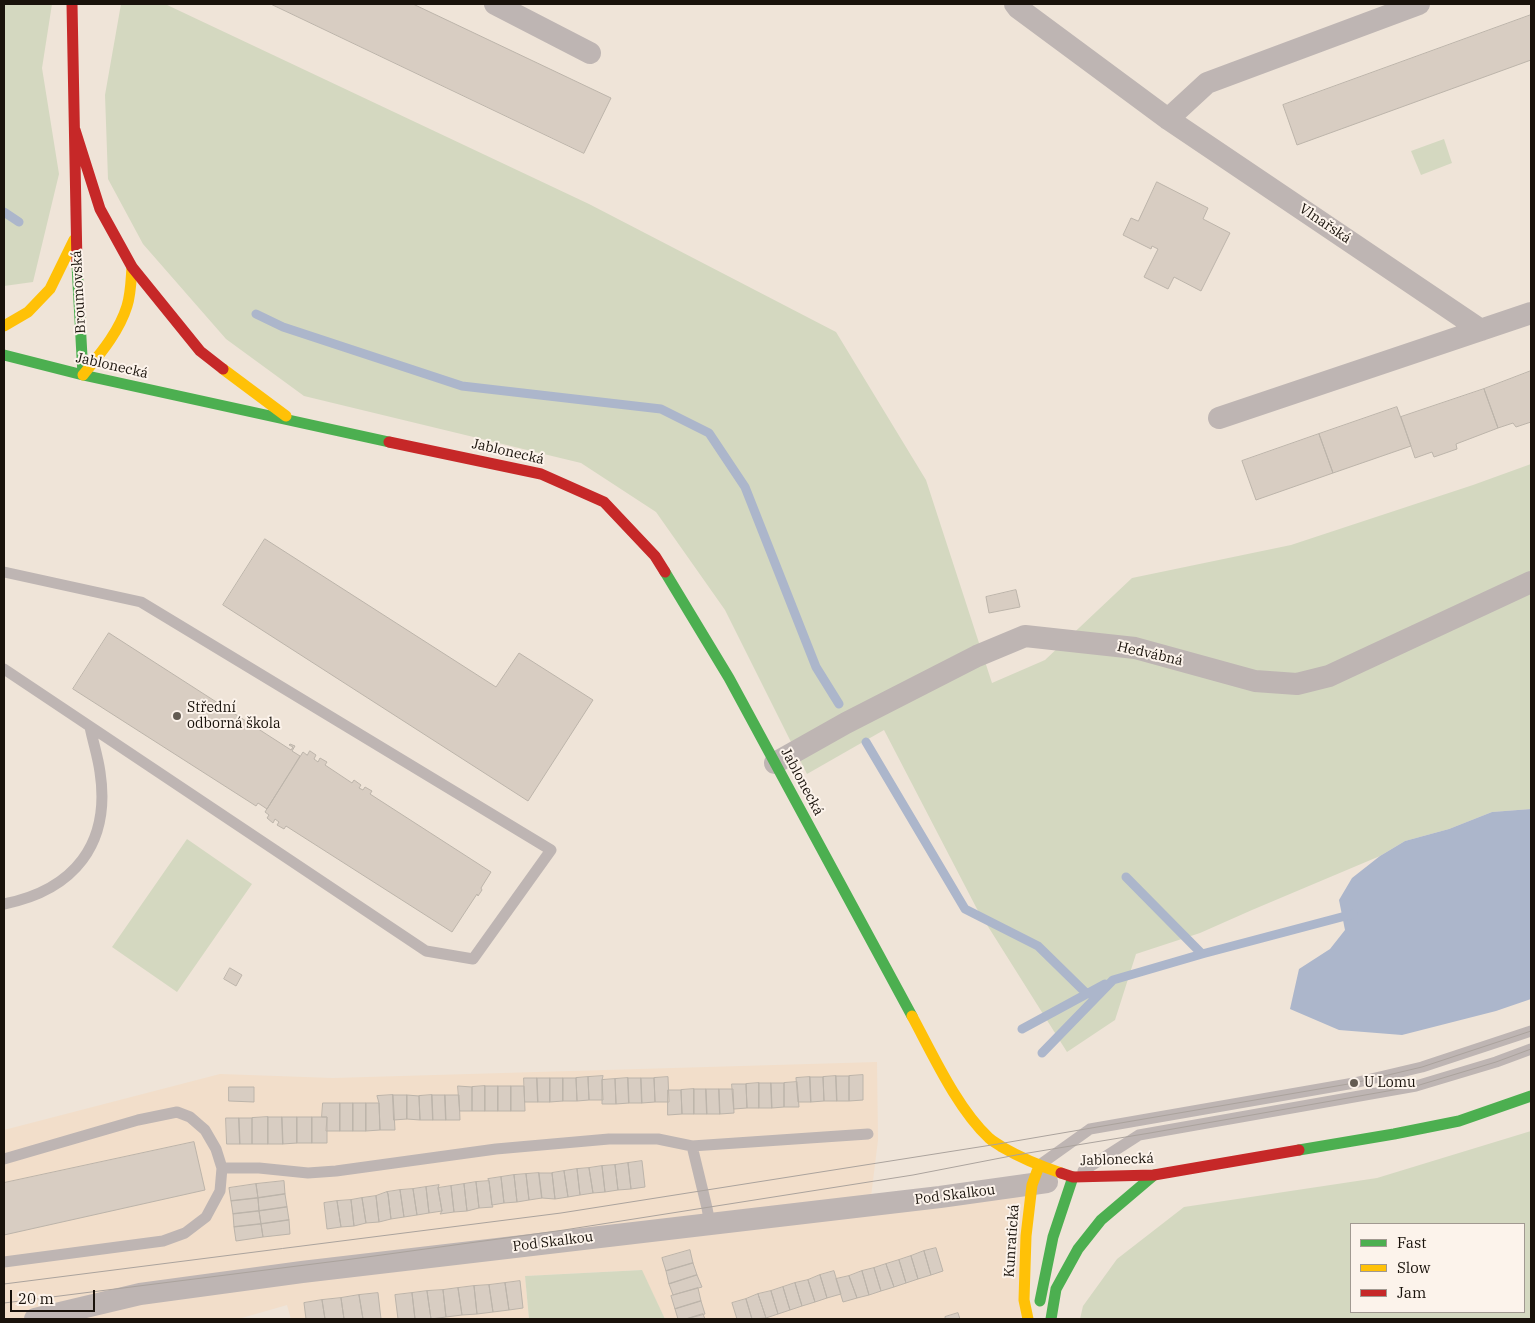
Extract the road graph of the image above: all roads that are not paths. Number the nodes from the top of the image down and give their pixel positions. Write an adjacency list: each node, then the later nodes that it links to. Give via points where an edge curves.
1 (72, 4): 7 (main road, Broumovská)
2 (494, 4): 5 (street)
3 (1015, 4): 6 (street, Vlnařská)
4 (1419, 4): 6 (street, via 1207,83)
5 (590, 53)
6 (1168, 119): 12 (street, Vlnařská)
7 (75, 130): 8 (main road, Broumovská); 9 (main road, Broumovská, via 100,209)
8 (76, 236): 11 (main road, Broumovská, via 50,289 28,312); 14 (main road, Broumovská)
9 (132, 267): 14 (main road, via 130,296 122,320); 16 (main road, Broumovská, via 200,351)
10 (1531, 313): 12 (street)
11 (4, 326)
12 (1481, 330): 15 (street)
13 (4, 355): 14 (main road, Jablonecká)
14 (83, 375): 16 (main road, Jablonecká)
15 (1219, 418)
16 (293, 422): 21 (main road, Jablonecká, via 541,474 604,502 655,556 729,678)
17 (4, 572): 20 (lane, via 141,602 551,850 473,960 426,951)
18 (1531, 582): 21 (street, Hedvábná, via 1328,676 1297,684 1255,682 1135,648 1025,636 977,656)
19 (4, 669): 20 (lane)
20 (90, 727): 22 (lane, via 100,773 101,805 92,846 66,878 46,891)
21 (775, 763): 30 (main road, Jablonecká, via 952,1089 990,1139 1016,1155)
22 (4, 904)
23 (1531, 1030): 30 (lane, via 1422,1068 1090,1128)
24 (1531, 1049): 32 (lane, via 1416,1086 1139,1135)
25 (1531, 1096): 31 (main road, Jablonecká, via 1459,1121)
26 (868, 1134): 27 (lane)
27 (692, 1146): 29 (lane, via 658,1139 609,1139 496,1149 336,1171 308,1173); 33 (lane)
28 (4, 1159): 29 (lane, via 138,1120 177,1112 190,1117 204,1130 216,1149)
29 (222, 1168): 34 (lane, via 220,1191 206,1216 186,1233 163,1241)
30 (1035, 1175): 32 (street, Pod Skalkou); 33 (street, Pod Skalkou); 36 (main road, Kunratická, via 1026,1236 1024,1300)
31 (1154, 1175): 32 (main road, Jablonecká); 38 (main road, via 1101,1220 1078,1249 1056,1289)
32 (1073, 1177): 37 (main road, via 1053,1237)
33 (710, 1224): 35 (street, Pod Skalkou, via 140,1294)
34 (4, 1262)
35 (35, 1319)
36 (1028, 1319)
37 (1038, 1319)
38 (1051, 1319)

